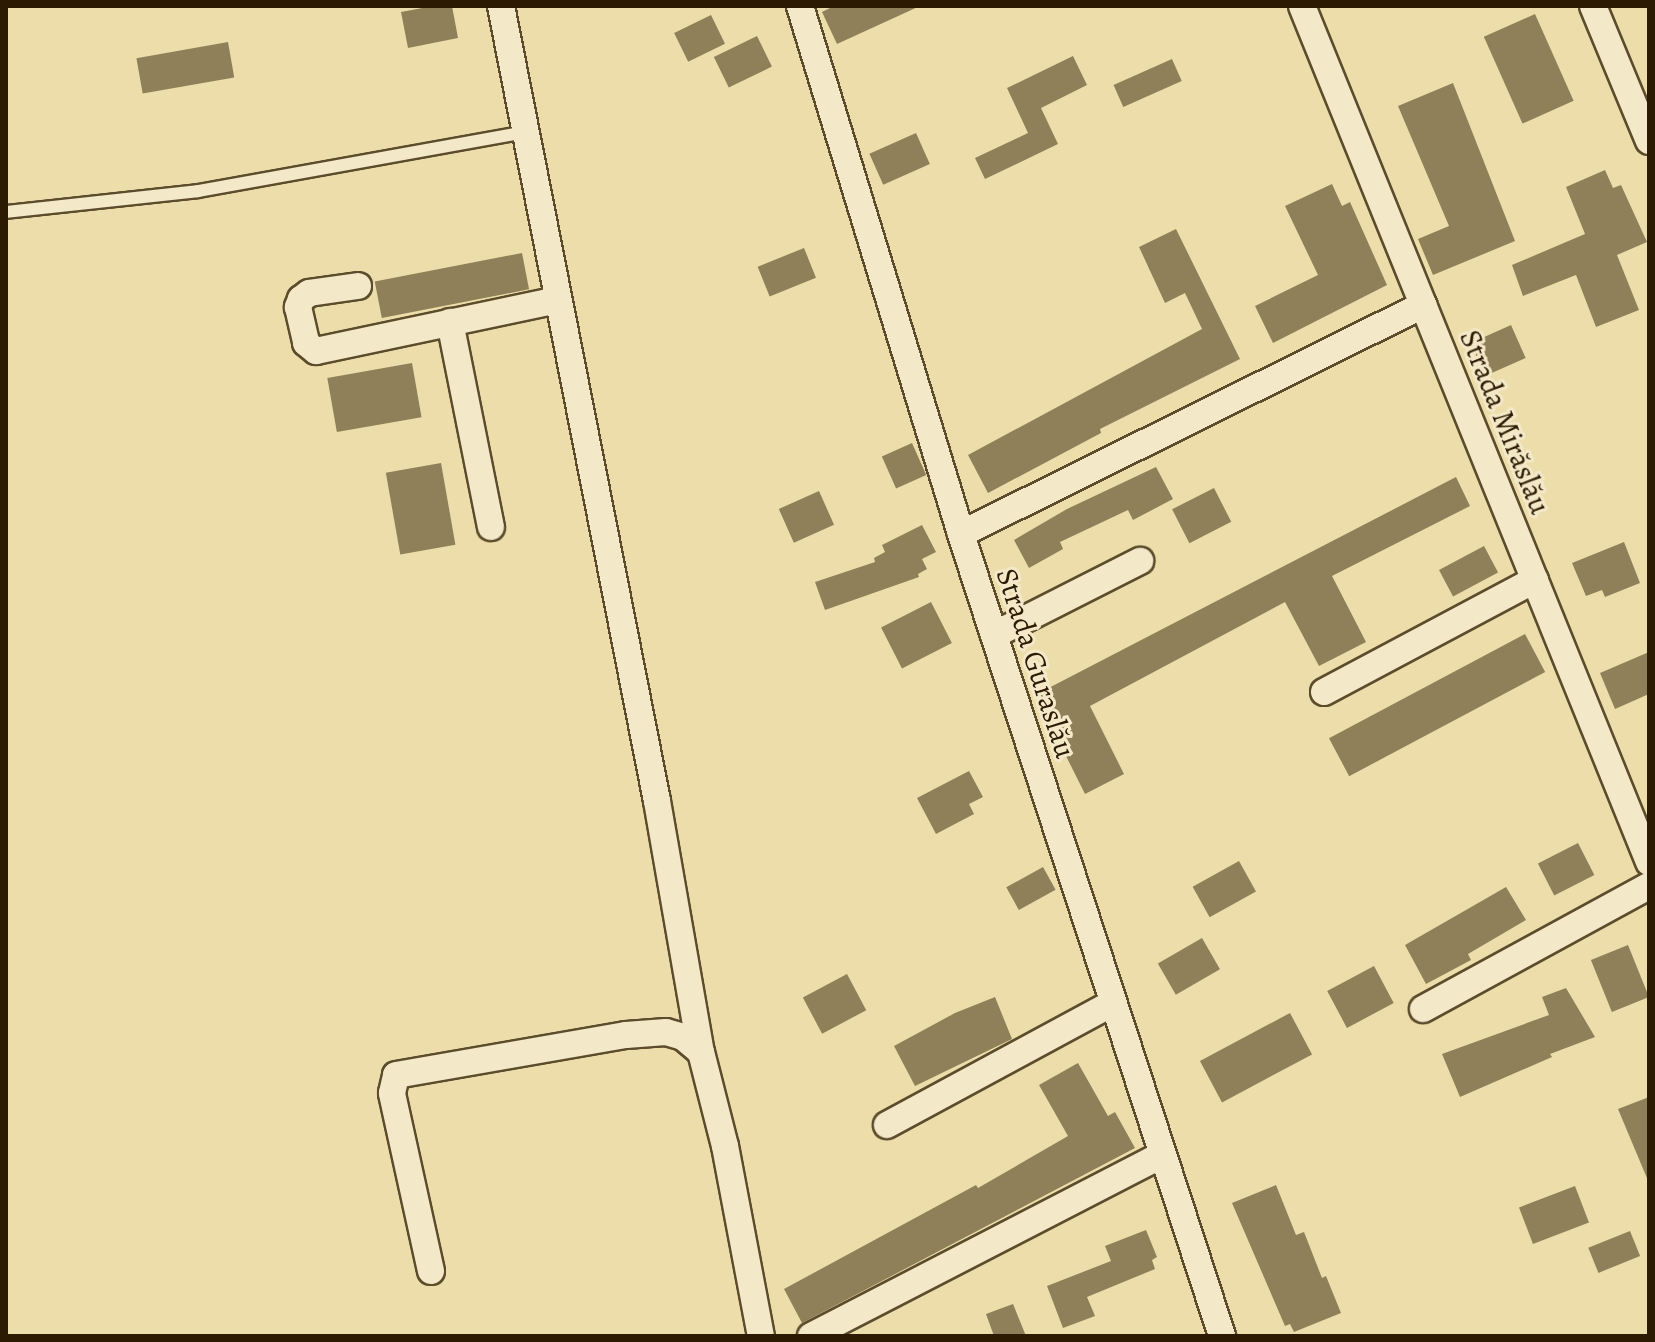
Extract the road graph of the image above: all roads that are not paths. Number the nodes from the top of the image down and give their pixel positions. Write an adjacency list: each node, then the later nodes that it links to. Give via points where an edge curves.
1 (501, 6): 5 (street)
2 (800, 6): 13 (street, Strada Guraslău)
3 (1302, 6): 10 (street, Strada Mirăslău)
4 (1593, 6): 6 (street)
5 (525, 132): 7 (lane, via 198,191); 9 (street)
6 (1649, 141)
7 (6, 212)
8 (358, 286): 11 (street, via 309,293 301,299 306,343 316,351)
9 (558, 300): 11 (street); 22 (street)
10 (1423, 305): 13 (street); 15 (street, Strada Mirăslău)
11 (450, 322): 12 (street)
12 (491, 527)
13 (961, 534): 16 (street, Strada Guraslău)
14 (1140, 561): 16 (street)
15 (1535, 580): 17 (street); 18 (street, Strada Mirăslău)
16 (994, 635): 20 (street, Strada Guraslău)
17 (1324, 692)
18 (1649, 862)
19 (1649, 886): 21 (street)
20 (1113, 1003): 23 (street); 24 (street, Strada Guraslău)
21 (1423, 1009)
22 (701, 1052): 25 (street, via 683,1037 666,1032 626,1035 396,1075 392,1093); 26 (street)
23 (887, 1125)
24 (1162, 1155): 27 (street); 28 (street, Strada Guraslău)
25 (431, 1271)
26 (761, 1336)
27 (811, 1336)
28 (1222, 1336)

